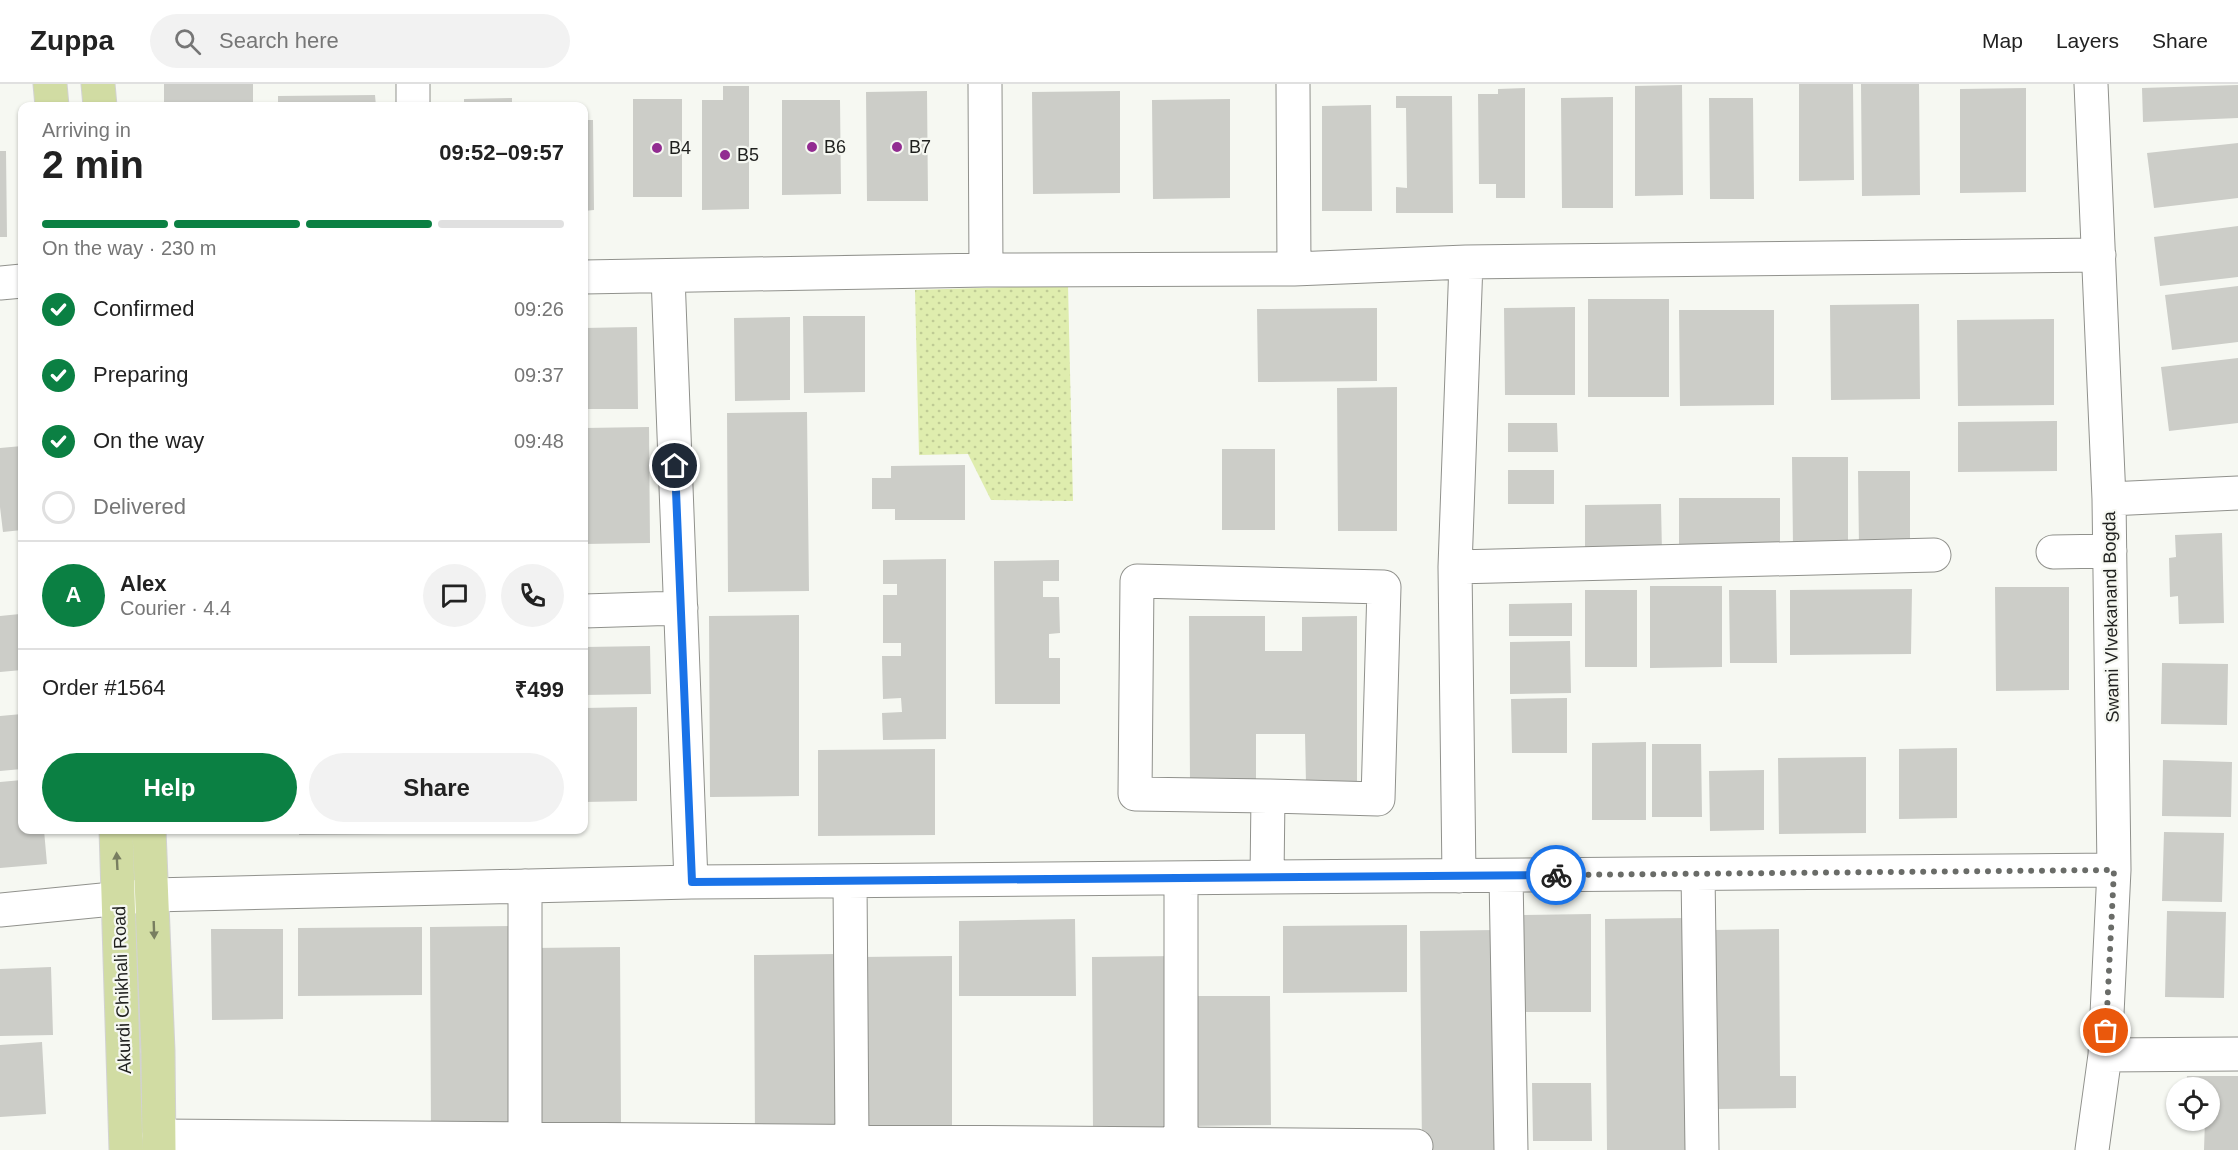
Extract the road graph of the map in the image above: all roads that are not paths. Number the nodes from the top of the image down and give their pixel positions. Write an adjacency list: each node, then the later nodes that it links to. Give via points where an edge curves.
1 (50, 84): 7 (main road)
2 (98, 84): 8 (main road)
3 (413, 84): 9 (street)
4 (985, 84): 13 (street)
5 (1293, 84): 12 (street)
6 (2091, 84): 10 (street, Swami VIvekanand Bogda)
7 (52, 102)
8 (100, 102)
9 (413, 102)
10 (2099, 255): 11 (street); 19 (street, Swami VIvekanand Bogda)
11 (1466, 262): 12 (street); 23 (street)
12 (1294, 268): 13 (street)
13 (986, 270): 14 (street)
14 (668, 276): 15 (street); 24 (street)
15 (588, 277)
16 (18, 281): 17 (street)
17 (0, 283)
18 (2238, 493): 19 (street)
19 (2109, 499): 20 (street, Swami VIvekanand Bogda)
20 (2110, 551): 21 (street); 29 (street, Swami VIvekanand Bogda)
21 (2053, 552)
22 (1934, 555): 23 (street)
23 (1455, 567): 31 (street)
24 (681, 608): 25 (street); 36 (street)
25 (588, 611)
26 (1268, 796): 26 (street, via 1377,799 1384,587 1137,581 1135,794); 33 (street)
27 (116, 834): 39 (main road, Akurdi Chikhali Road, one-way to 27)
28 (149, 834): 38 (main road)
29 (2114, 870): 30 (street); 41 (street, Swami VIvekanand Bogda)
30 (1698, 874): 32 (street); 50 (street)
31 (1460, 876): 32 (street); 33 (street)
32 (1506, 876): 49 (street)
33 (1267, 877): 34 (street)
34 (1181, 878): 35 (street); 46 (street)
35 (850, 881): 36 (street); 44 (street)
36 (692, 882): 37 (street)
37 (525, 886): 38 (street); 43 (street)
38 (153, 895): 39 (street); 45 (main road, one-way to 45)
39 (119, 899): 40 (street); 48 (main road, Akurdi Chikhali Road)
40 (0, 910)
41 (2105, 1054): 42 (street); 51 (street, Swami VIvekanand Bogda)
42 (2238, 1054)
43 (525, 1139): 44 (street); 45 (street)
44 (852, 1142): 46 (street)
45 (159, 1143)
46 (1181, 1144): 47 (street)
47 (1416, 1146)
48 (126, 1150)
49 (1510, 1150)
50 (1702, 1150)
51 (2092, 1150)

